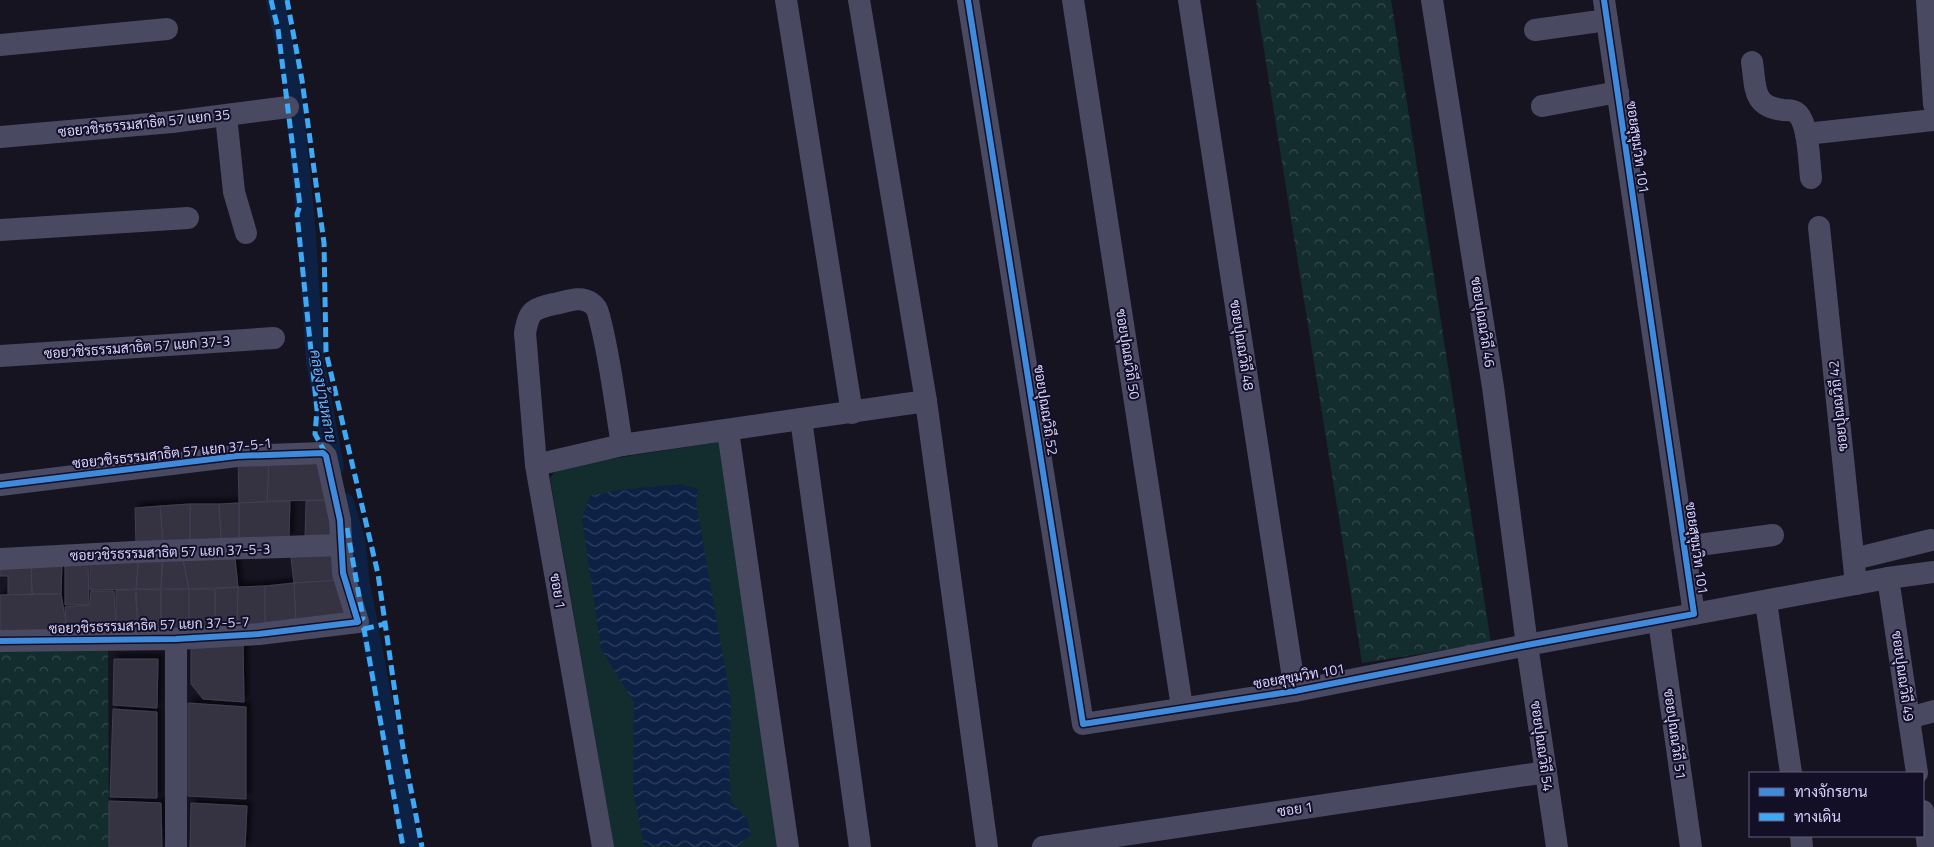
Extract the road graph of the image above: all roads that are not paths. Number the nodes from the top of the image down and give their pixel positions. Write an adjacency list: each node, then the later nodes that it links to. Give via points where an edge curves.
1 (786, 0): 29 (street)
2 (859, 0): 28 (street)
3 (968, 0): 52 (street, ซอยปุณณวิถี 52, via 1083,724)
4 (1073, 0): 52 (street, ซอยปุณณวิถี 50)
5 (1189, 0): 51 (street, ซอยปุณณวิถี 48)
6 (1432, 0): 50 (street, ซอยปุณณวิถี 46, via 1493,387)
7 (1927, 0): 14 (street)
8 (1605, 10): 10 (street); 13 (street, ซอยสุขุมวิท 101)
9 (168, 29): 11 (street)
10 (1535, 30)
11 (0, 46)
12 (1752, 62): 19 (street, via 1758,97 1769,108 1793,111 1799,115)
13 (1618, 92): 15 (street); 38 (street, ซอยสุขุมวิท 101)
14 (1934, 104)
15 (1542, 106)
16 (288, 107): 17 (street, ซอยวชิรธรรมสาธิต 57 แยก 35)
17 (226, 116): 20 (street, ซอยวชิรธรรมสาธิต 57 แยก 35); 25 (street, via 234,192)
18 (1934, 120): 19 (street)
19 (1806, 134): 21 (street)
20 (0, 137)
21 (1810, 178)
22 (188, 218): 24 (street)
23 (1820, 227): 40 (street, ซอยปุณณวิถี 42)
24 (0, 230)
25 (246, 233)
26 (274, 338): 27 (street, ซอยวชิรธรรมสาธิต 57 แยก 37-3)
27 (0, 356)
28 (926, 401): 29 (street); 64 (street)
29 (852, 413): 30 (street)
30 (801, 419): 31 (street); 63 (street)
31 (728, 431): 32 (street); 62 (street)
32 (622, 445): 33 (street); 33 (street, ซอย 1, via 596,308 586,300 577,299 537,308 531,313 525,333)
33 (536, 465): 61 (street, ซอย 1)
34 (0, 485): 37 (street, ซอยวชิรธรรมสาธิต 57 แยก 37-5-1, via 237,456 318,452 326,456 340,520)
35 (1773, 535): 38 (street)
36 (1931, 540): 40 (street)
37 (340, 545): 39 (street, ซอยวชิรธรรมสาธิต 57 แยก 37-5-3); 47 (street, ซอยวชิรธรรมสาธิต 57 แยก 37-5-1, via 343,573)
38 (1684, 547): 45 (street, ซอยสุขุมวิท 101)
39 (0, 559)
40 (1854, 559): 43 (street, ซอยปุณณวิถี 42)
41 (1934, 572): 42 (street)
42 (1888, 578): 43 (street); 54 (street, ซอยปุณณวิถี 49)
43 (1856, 584): 44 (street)
44 (1766, 602): 45 (street); 56 (street)
45 (1694, 614): 46 (street, ซอยสุขุมวิท 101)
46 (1659, 621): 50 (street, ซอยสุขุมวิท 101); 66 (street, ซอยปุณณวิถี 51)
47 (358, 622): 48 (street, ซอยวชิรธรรมสาธิต 57 แยก 37-5-7, via 259,634)
48 (176, 639): 49 (street, ซอยวชิรธรรมสาธิต 57 แยก 37-5-7); 60 (street)
49 (0, 641)
50 (1527, 645): 51 (street, ซอยสุขุมวิท 101); 55 (street, ซอยปุณณวิถี 54)
51 (1295, 691): 52 (street, ซอยสุขุมวิท 101)
52 (1182, 707)
53 (1934, 711): 54 (street)
54 (1909, 718): 57 (street, ซอยปุณณวิถี 49)
55 (1546, 772): 59 (street, ซอย 1); 65 (street, ซอยปุณณวิถี 54)
56 (1792, 772)
57 (1917, 772)
58 (1924, 818): 67 (street)
59 (1052, 846)
60 (176, 847)
61 (603, 847)
62 (788, 847)
63 (860, 847)
64 (987, 847)
65 (1557, 847)
66 (1691, 847)
67 (1928, 847)

